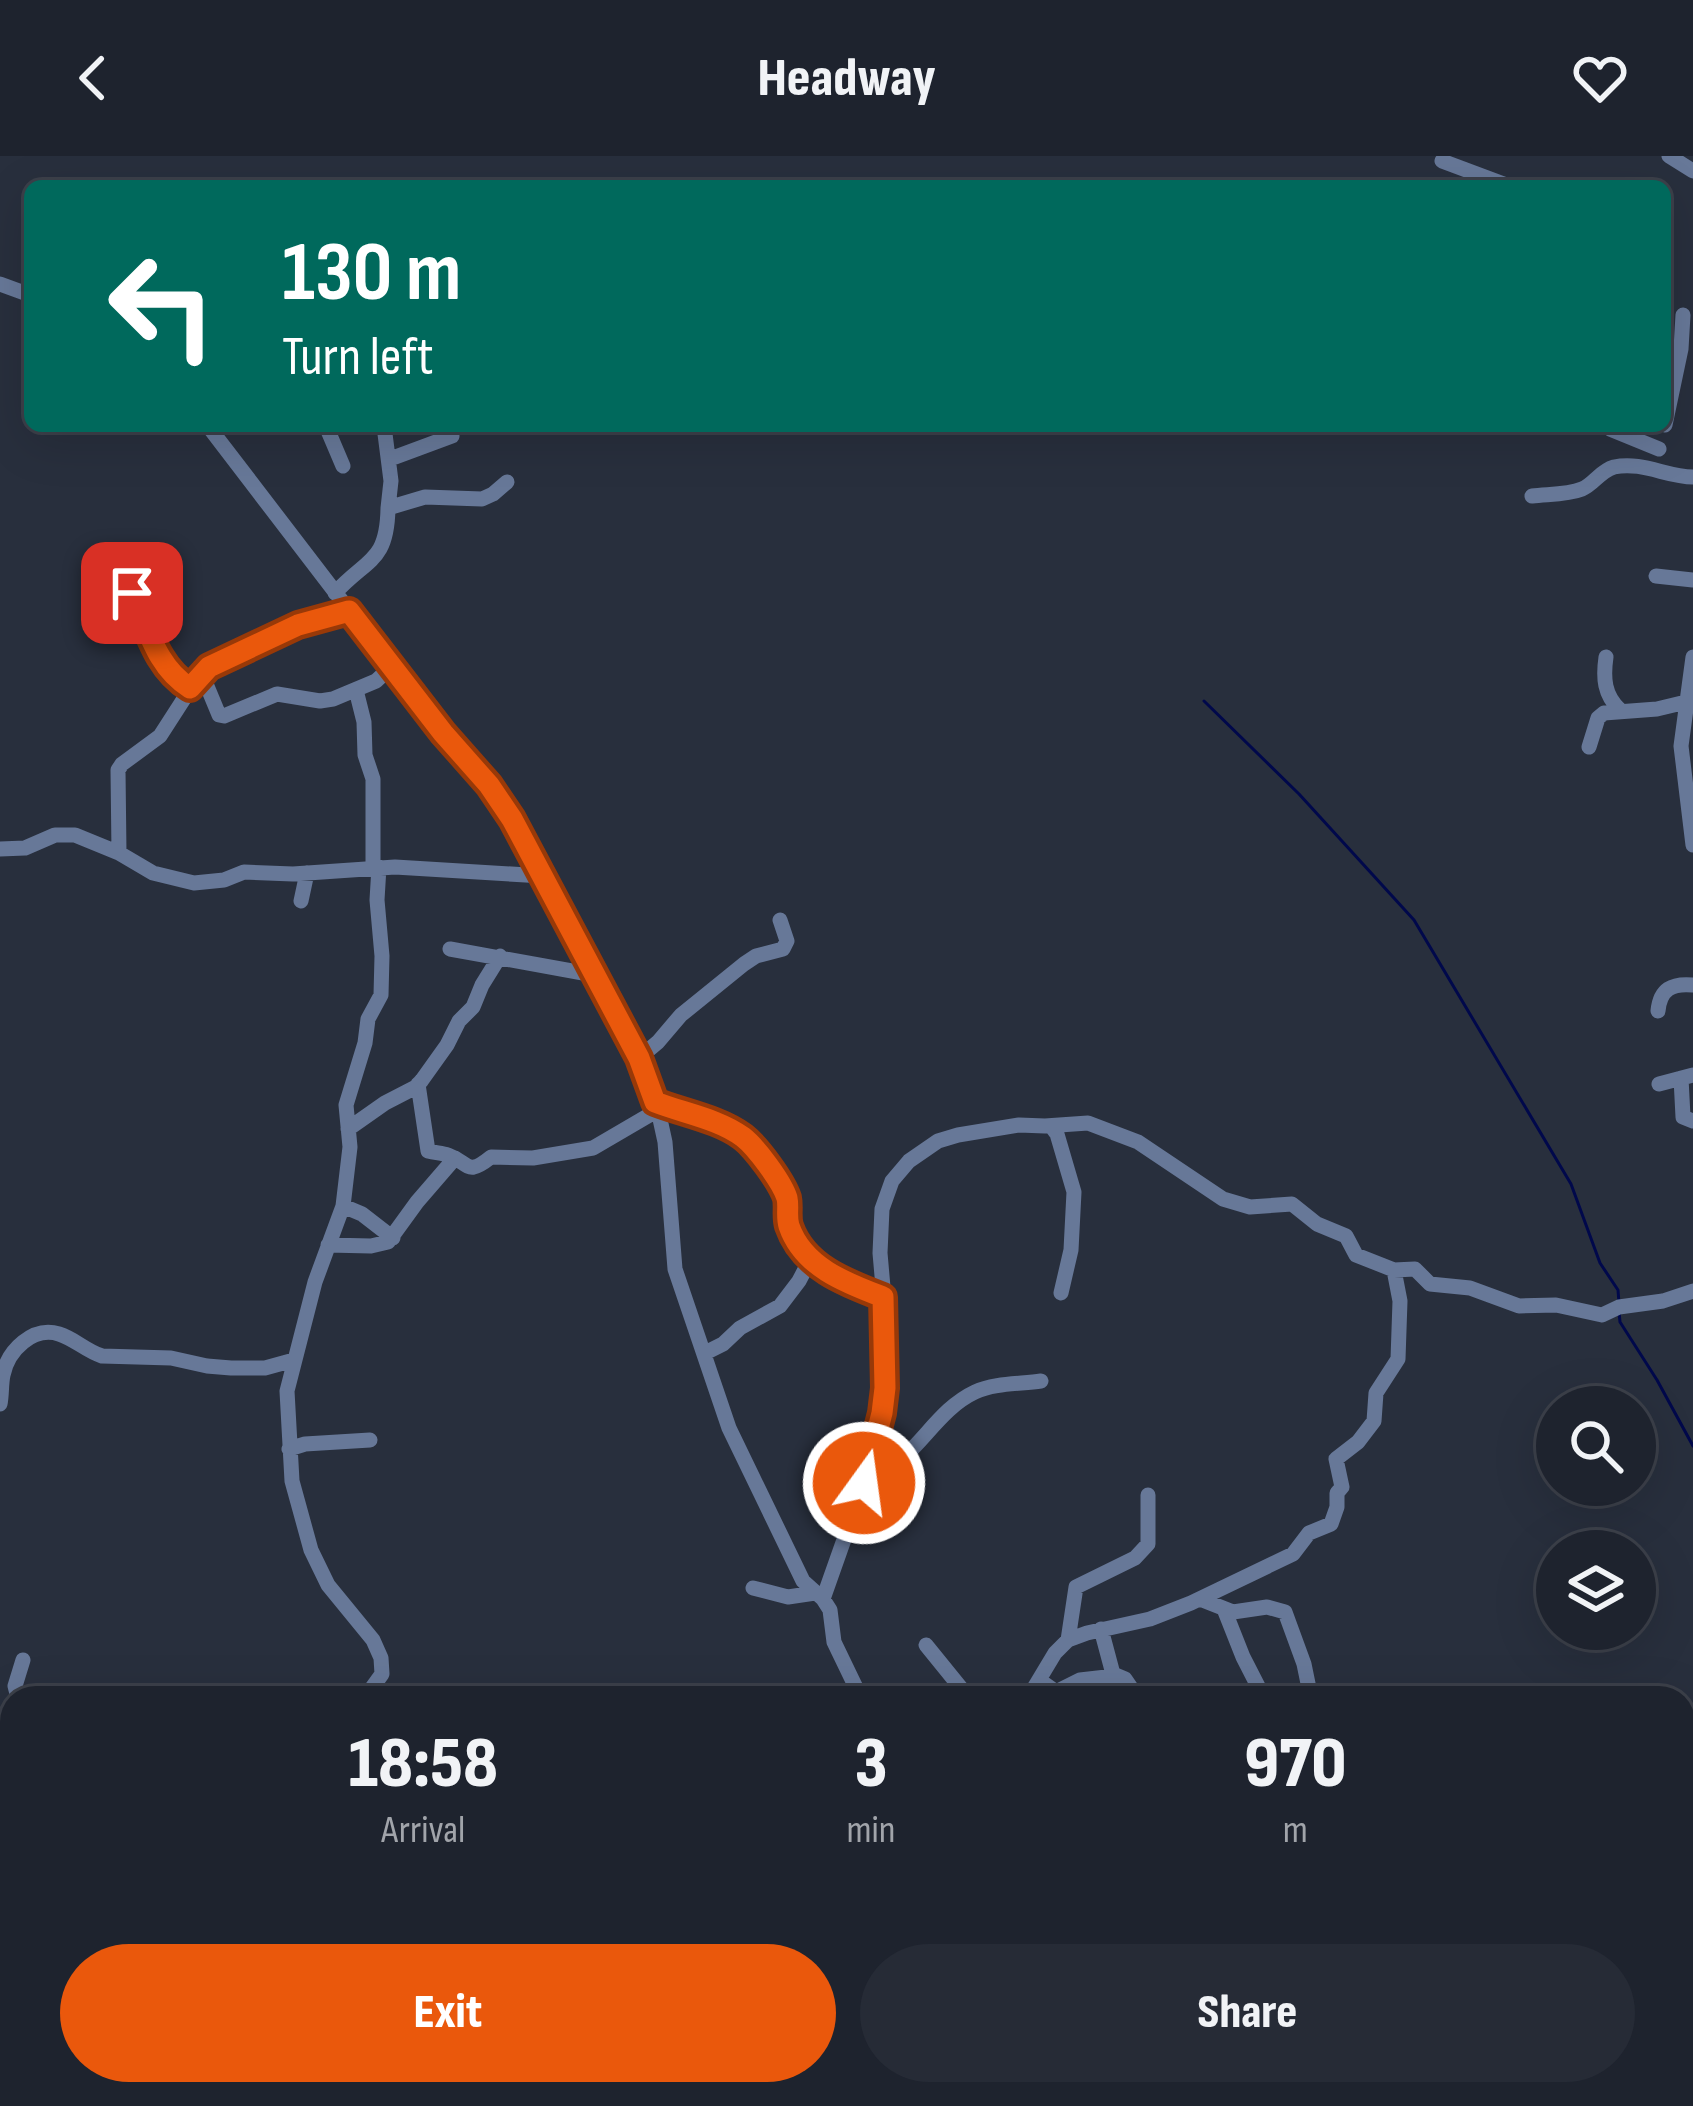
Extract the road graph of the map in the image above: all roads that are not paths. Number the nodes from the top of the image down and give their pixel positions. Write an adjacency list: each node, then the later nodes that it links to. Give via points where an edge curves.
1 (1669, 156): 3 (street)
2 (1442, 161): 4 (street)
3 (1693, 171)
4 (1493, 180)
5 (1686, 322): 6 (street)
6 (1671, 396)
7 (213, 432): 24 (street)
8 (329, 432): 15 (street)
9 (385, 432): 14 (street)
10 (1618, 432): 13 (street)
11 (1663, 432): 13 (street)
12 (452, 436): 14 (street)
13 (1660, 448): 16 (street)
14 (390, 459): 20 (street)
15 (343, 466)
16 (1662, 470): 17 (street); 19 (street, via 1617,466 1587,487)
17 (1693, 477)
18 (506, 482): 20 (street, via 482,499 425,497)
19 (1532, 496)
20 (388, 508): 24 (street, via 383,548)
21 (116, 558): 30 (street, via 160,660)
22 (1656, 576): 23 (street)
23 (1693, 580)
24 (335, 593): 25 (street)
25 (349, 611): 28 (street); 29 (street, via 285,631)
26 (1606, 657): 33 (street, via 1604,680)
27 (1693, 657): 32 (street)
28 (392, 666): 31 (street); 40 (street, via 489,785)
29 (202, 674): 30 (street); 31 (street, via 222,716 277,694 320,701)
30 (190, 688): 37 (street, via 160,736 118,770)
31 (356, 690): 38 (street, via 373,779)
32 (1686, 702): 33 (street); 35 (street, via 1681,746)
33 (1620, 710): 34 (street, via 1598,718)
34 (1589, 747)
35 (1693, 845)
36 (0, 848): 37 (street, via 64,834)
37 (119, 853): 39 (street, via 194,883 244,872)
38 (376, 867): 39 (street); 40 (street); 55 (street, via 381,995 346,1105)
39 (308, 873): 41 (street)
40 (543, 876): 45 (street)
41 (301, 901)
42 (780, 920): 48 (street, via 783,949 744,964)
43 (450, 949): 44 (street)
44 (500, 956): 45 (street); 50 (street)
45 (594, 975): 48 (street)
46 (1693, 985): 47 (street, via 1663,991)
47 (1658, 1011)
48 (639, 1058): 52 (street)
49 (1687, 1077): 51 (street); 53 (street, via 1683,1117)
50 (418, 1084): 55 (street); 56 (street, via 428,1151)
51 (1659, 1084)
52 (657, 1106): 56 (street, via 593,1148 491,1157 470,1168); 60 (street, via 744,1138 786,1194 789,1226); 65 (street, via 674,1269)
53 (1693, 1120)
54 (1051, 1126): 61 (street, via 1088,1123 1138,1142 1223,1199 1250,1207 1292,1204 1346,1236 1356,1255); 63 (street, via 1074,1192); 64 (street, via 958,1135 909,1161 883,1209)
55 (349, 1129): 57 (street)
56 (455, 1158): 58 (street)
57 (343, 1206): 58 (street); 59 (street)
58 (393, 1238): 59 (street)
59 (328, 1245): 66 (street)
60 (811, 1258): 64 (street, via 837,1279); 65 (street, via 780,1306)
61 (1394, 1270): 62 (street, via 1415,1269 1430,1284 1519,1306 1602,1315); 75 (street, via 1398,1359 1376,1393 1374,1421 1336,1459 1342,1487 1335,1516 1293,1554)
62 (1693, 1291)
63 (1061, 1293)
64 (883, 1297): 71 (street, via 885,1388)
65 (705, 1353): 74 (street, via 729,1428 785,1548)
66 (294, 1360): 68 (street, via 231,1368 102,1356 38,1331 8,1361); 70 (street)
67 (1042, 1382): 71 (street, via 975,1392)
68 (0, 1404)
69 (370, 1440): 70 (street)
70 (289, 1449): 84 (street, via 311,1550 381,1658)
71 (864, 1483): 74 (street)
72 (1148, 1496): 78 (street, via 1148,1544 1076,1587)
73 (753, 1588): 74 (street)
74 (819, 1596): 85 (street)
75 (1200, 1599): 76 (street); 77 (street)
76 (1224, 1609): 91 (street); 92 (street, via 1285,1612)
77 (1101, 1629): 78 (street); 81 (street)
78 (1068, 1640): 82 (street)
79 (926, 1645): 86 (street)
80 (23, 1660): 83 (street)
81 (1115, 1676): 89 (street); 90 (street)
82 (1039, 1680): 87 (street); 88 (street)
83 (15, 1686)
84 (373, 1686)
85 (855, 1686)
86 (959, 1686)
87 (1035, 1686)
88 (1048, 1686)
89 (1070, 1686)
90 (1130, 1686)
91 (1256, 1686)
92 (1309, 1686)

